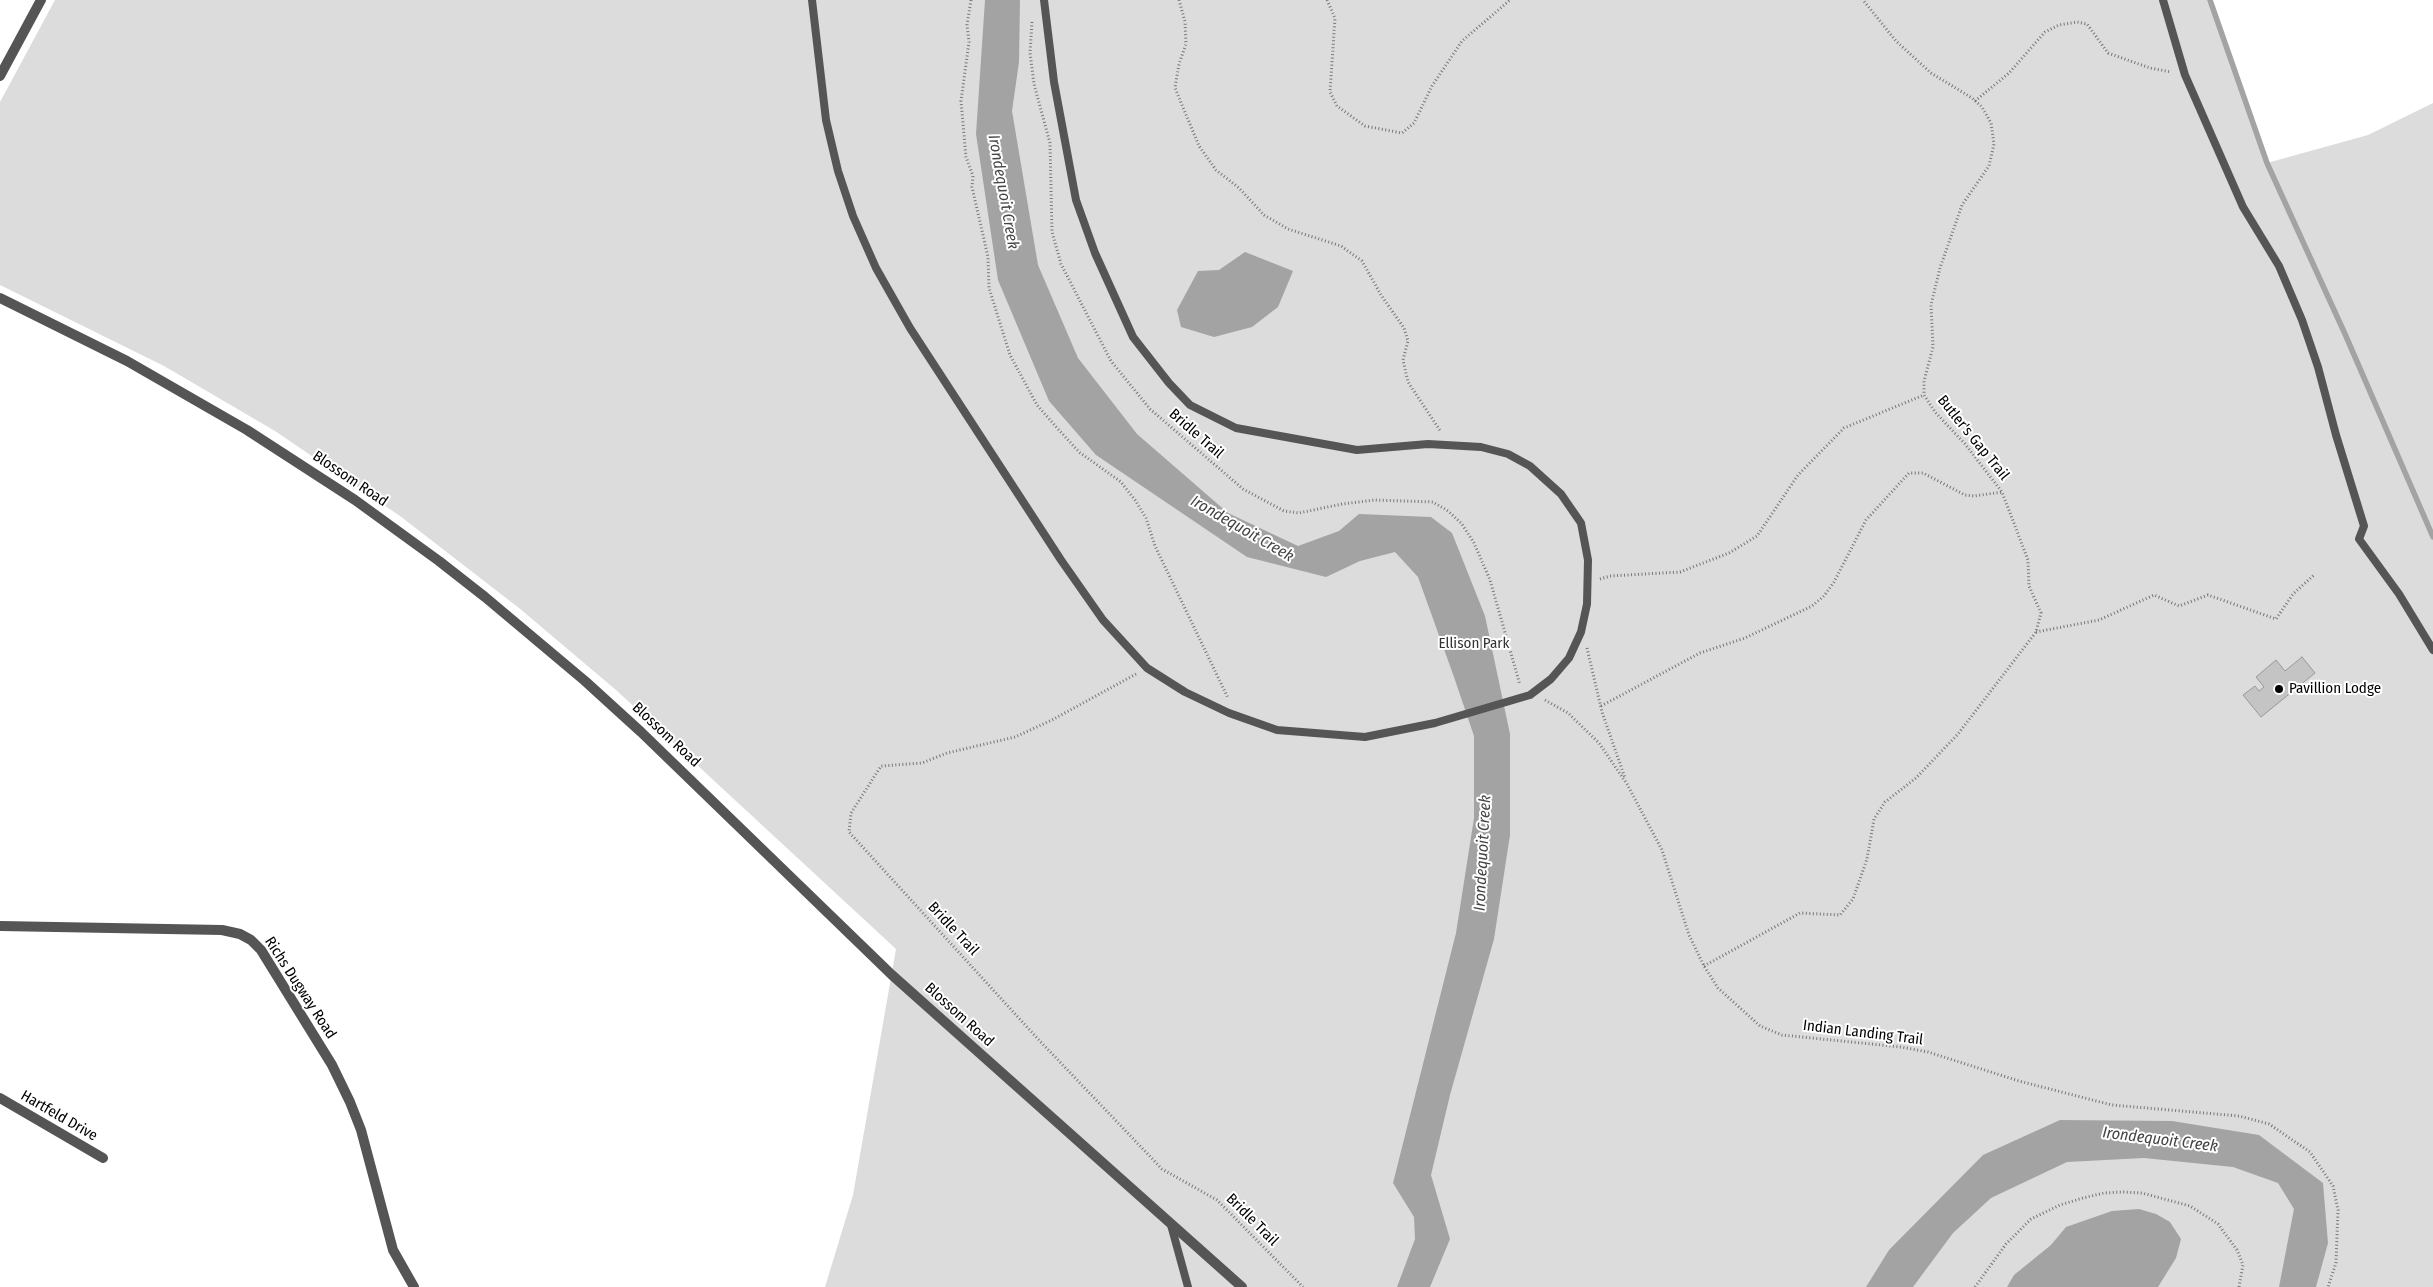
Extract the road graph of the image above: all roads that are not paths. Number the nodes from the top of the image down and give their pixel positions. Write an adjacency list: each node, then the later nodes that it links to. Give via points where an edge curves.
1 (40, 0): 5 (street)
2 (812, 0): 3 (lane, via 828,129 853,216 876,268 910,328 1061,560 1103,620 1147,668 1186,692 1277,730 1365,737 1435,723 1506,703 1527,696 1551,679 1569,658 1581,632 1588,560 1581,523 1561,494 1530,466 1508,454 1481,447 1449,444 1356,450 1236,428 1190,405 1133,337 1095,253 1076,200 1054,82)
3 (1044, 0)
4 (2164, 0): 7 (lane, via 2185,75 2243,207 2279,266 2305,328 2364,526 2359,539 2399,594)
5 (0, 76)
6 (0, 298): 11 (street, Blossom Road, via 127,361 247,430 355,500 439,561 592,688 892,975)
7 (2433, 650)
8 (0, 926): 12 (street, Richs Dugway Road, via 222,930 251,940 261,950 332,1065 350,1102 361,1130 393,1250)
9 (0, 1098): 10 (street, Hartfeld Drive)
10 (102, 1158)
11 (1171, 1223): 13 (lane); 14 (street, Blossom Road)
12 (414, 1287)
13 (1188, 1287)
14 (1242, 1287)

